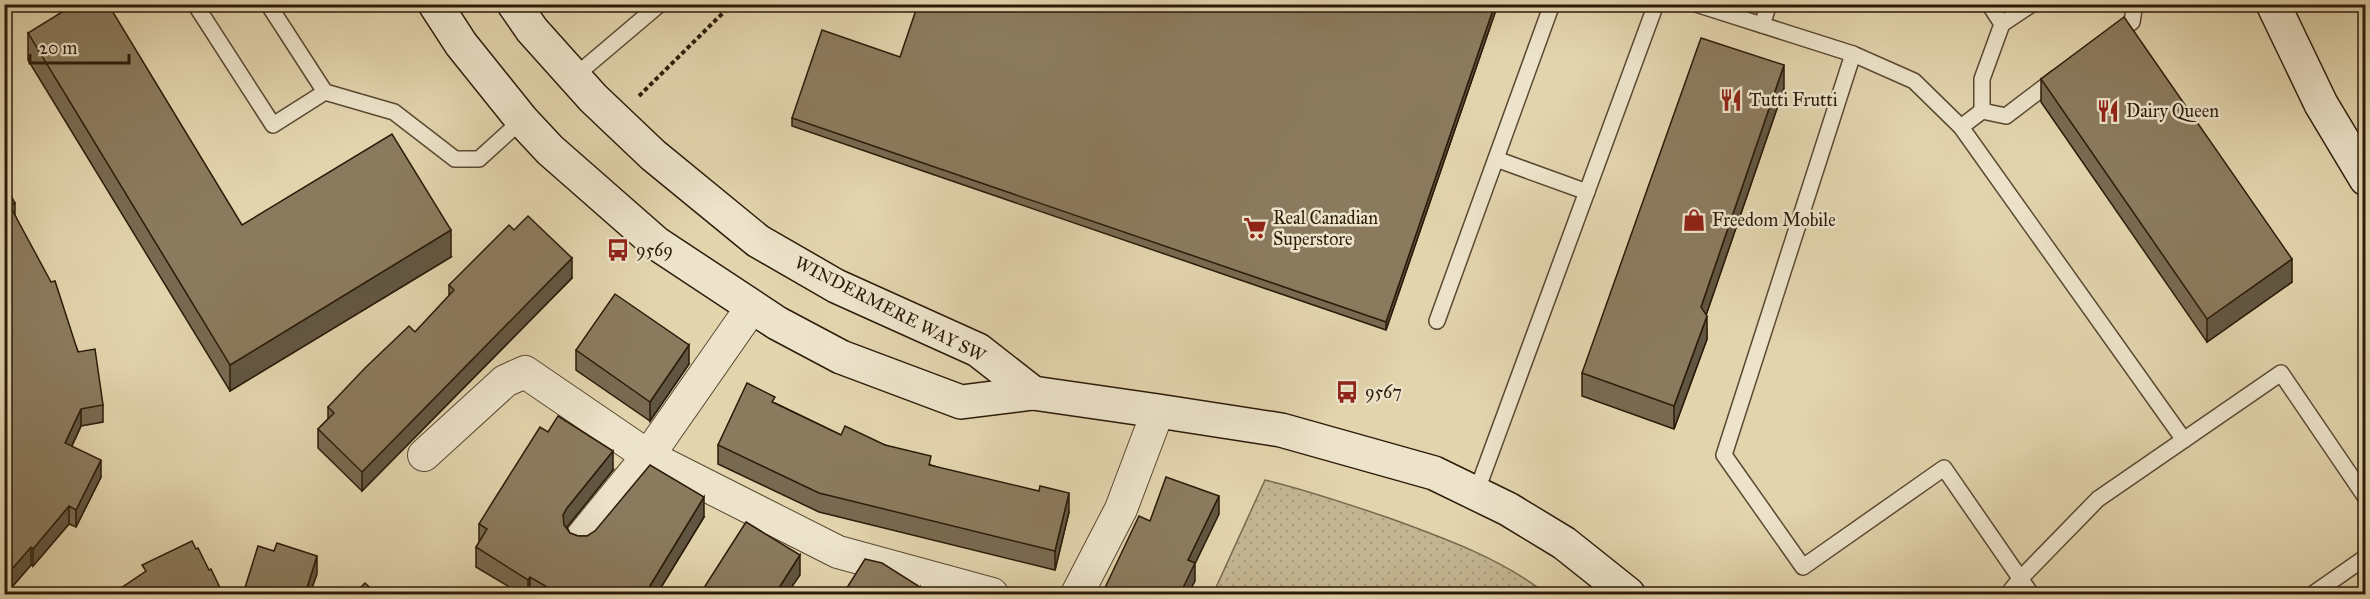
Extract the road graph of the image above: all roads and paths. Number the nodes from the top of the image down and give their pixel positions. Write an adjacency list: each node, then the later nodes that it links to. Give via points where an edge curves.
1 (195, 4): 21 (lane, via 273,125)
2 (268, 4): 21 (lane)
3 (435, 4): 24 (street, WINDERMERE WAY SW, via 461,44)
4 (514, 4): 20 (street, WINDERMERE WAY SW, via 531,30)
5 (660, 4): 20 (lane)
6 (732, 4): 22 (path)
7 (1552, 4): 26 (lane)
8 (1656, 4): 28 (lane)
9 (1696, 4): 16 (lane)
10 (1769, 4): 16 (lane)
11 (1989, 4): 15 (lane)
12 (2032, 4): 15 (lane)
13 (2135, 4): 17 (lane, via 2132,22)
14 (2273, 4): 27 (street, via 2321,104)
15 (2002, 24): 23 (lane, via 1982,79)
16 (1762, 25): 18 (lane)
17 (2105, 42)
18 (1853, 54): 25 (lane, via 1914,81); 40 (lane, via 1724,455 1803,567 1944,468)
19 (2069, 69): 23 (lane, via 2006,116)
20 (575, 76): 31 (street, WINDERMERE WAY SW, via 653,155 758,241 836,286 978,350)
21 (325, 92): 24 (lane, via 394,112 455,159 478,159)
22 (639, 96)
23 (1982, 111): 25 (lane)
24 (522, 120): 29 (street, WINDERMERE WAY SW, via 557,157 656,243)
25 (1961, 127): 33 (lane)
26 (1496, 159): 28 (lane); 30 (lane)
27 (2366, 179)
28 (1587, 192): 36 (lane)
29 (752, 307): 31 (street, WINDERMERE WAY SW, via 841,357 961,402); 35 (street)
30 (1437, 321)
31 (1033, 393): 32 (street, WINDERMERE WAY SW)
32 (1158, 411): 36 (street, WINDERMERE WAY SW, via 1281,430 1434,473); 42 (street, via 1121,509)
33 (2184, 440): 37 (lane, via 2281,373); 40 (lane, via 2098,499)
34 (424, 455): 35 (street, via 505,381 525,372)
35 (648, 456): 38 (street); 41 (street, via 838,552)
36 (1476, 493): 43 (street, WINDERMERE WAY SW, via 1564,543)
37 (2366, 498)
38 (581, 538)
39 (2366, 557): 46 (lane)
40 (2020, 579): 44 (lane); 45 (lane)
41 (992, 594)
42 (1077, 594)
43 (1628, 594)
44 (2008, 594)
45 (2031, 594)
46 (2313, 594)

